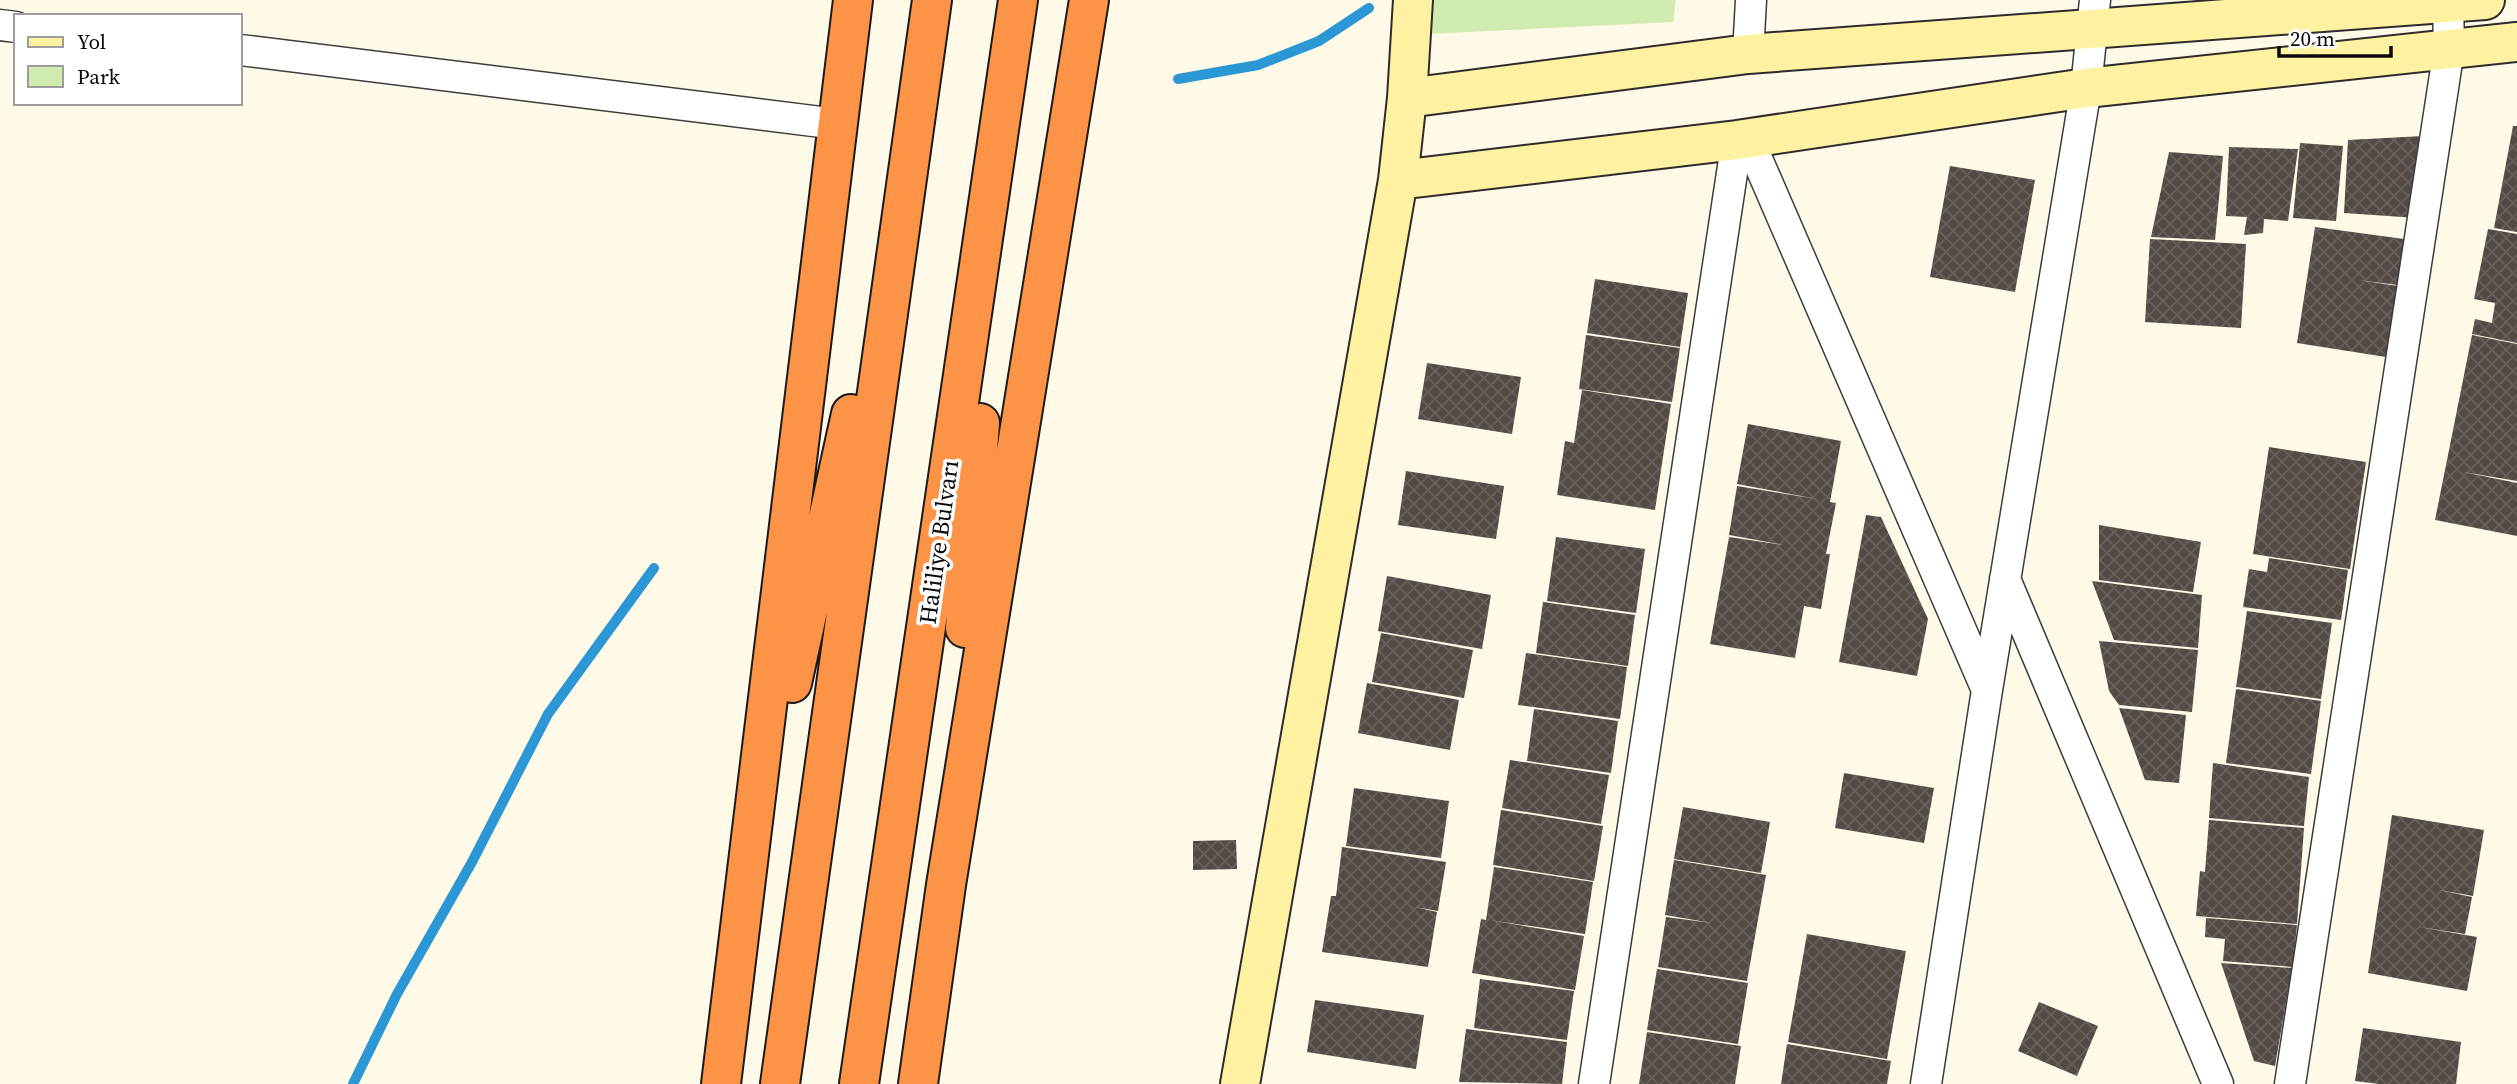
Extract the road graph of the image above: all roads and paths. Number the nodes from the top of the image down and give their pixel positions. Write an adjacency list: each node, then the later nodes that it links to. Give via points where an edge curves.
1 (853, 0): 18 (highway)
2 (932, 0): 16 (highway)
3 (1018, 0): 17 (highway, Haliliye Bulvarı)
4 (1089, 0): 23 (highway)
5 (1413, 0): 15 (street)
6 (1751, 0): 13 (street)
7 (2485, 0): 8 (street)
8 (2448, 1): 9 (street); 11 (street)
9 (2092, 14): 13 (street); 14 (street)
10 (2517, 42): 11 (street)
11 (2449, 49): 14 (street); 33 (street)
12 (242, 50): 18 (street)
13 (1748, 54): 15 (street)
14 (2086, 88): 19 (street); 21 (street)
15 (1407, 98): 20 (street)
16 (917, 114): 24 (highway); 26 (highway)
17 (1002, 119): 23 (highway); 27 (highway, Haliliye Bulvarı)
18 (837, 124): 24 (highway)
19 (1743, 139): 20 (street); 22 (street); 30 (street)
20 (1398, 180): 29 (street)
21 (2005, 579): 22 (street); 32 (street)
22 (1987, 691): 31 (street)
23 (946, 885): 28 (highway)
24 (743, 908): 25 (highway)
25 (721, 1084)
26 (780, 1084)
27 (859, 1084)
28 (918, 1084)
29 (1240, 1084)
30 (1594, 1084)
31 (1927, 1084)
32 (2218, 1084)
33 (2290, 1084)

